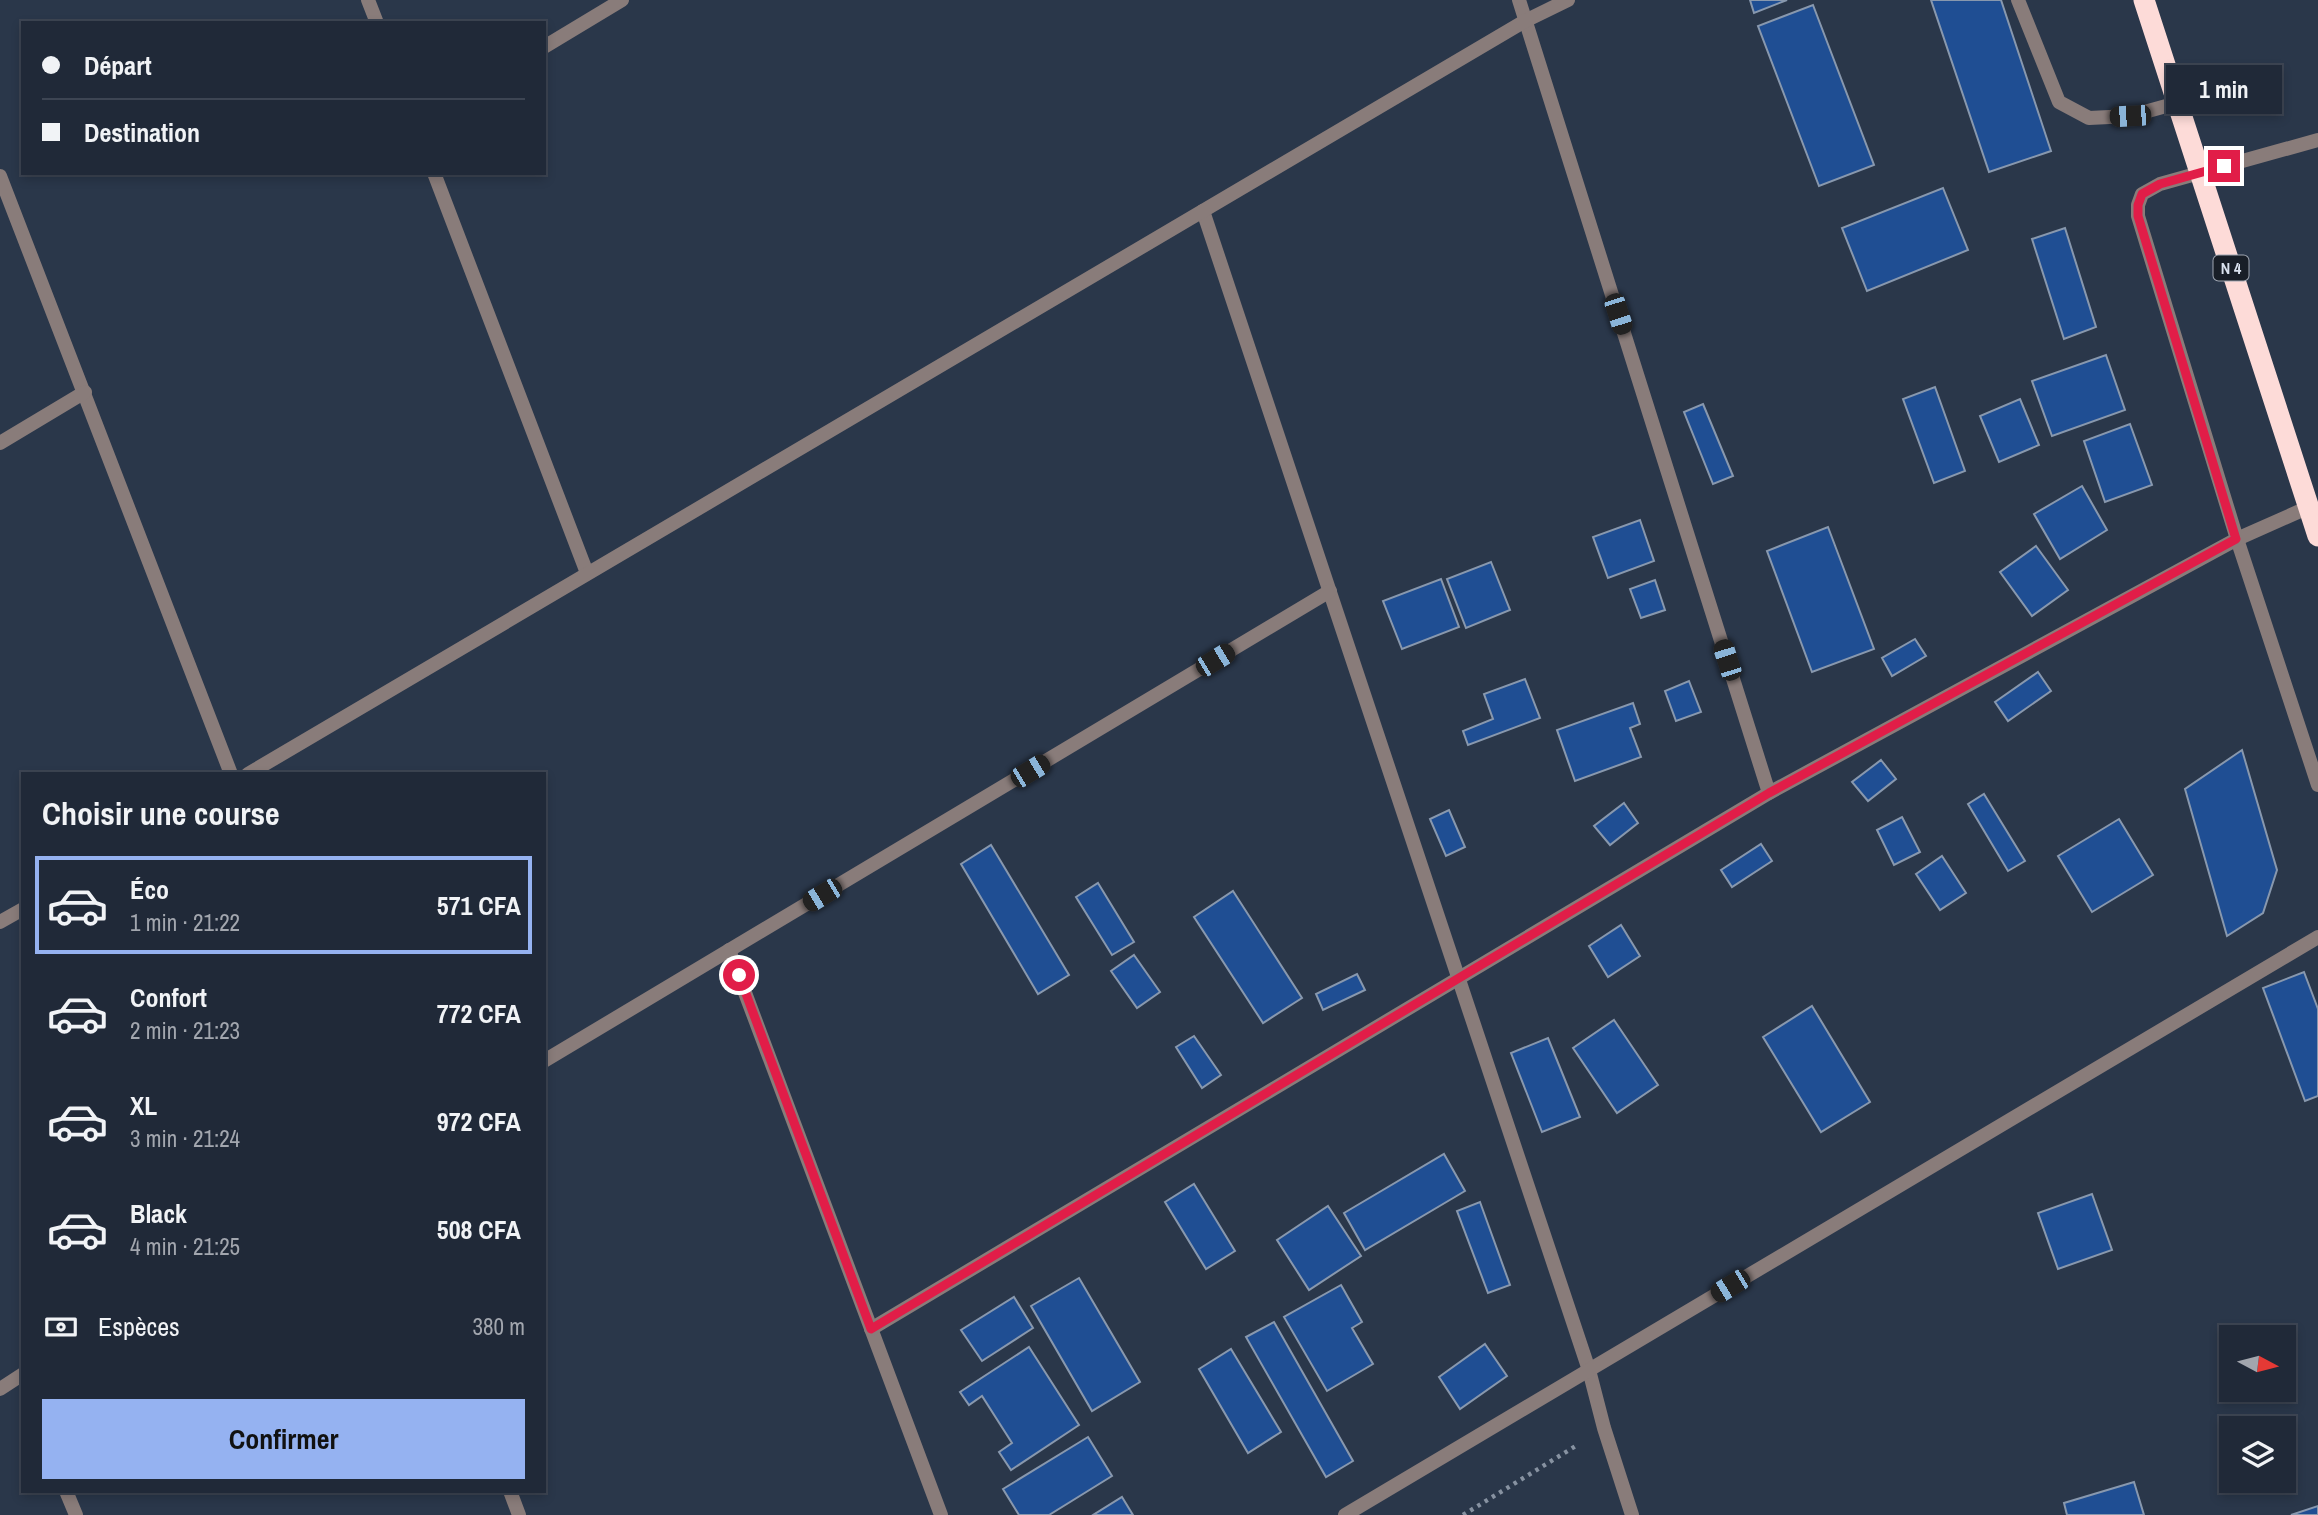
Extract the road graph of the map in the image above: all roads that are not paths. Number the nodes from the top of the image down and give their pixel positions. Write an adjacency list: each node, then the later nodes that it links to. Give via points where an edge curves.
1 (369, 0): 7 (street)
2 (622, 0): 9 (street)
3 (1519, 0): 8 (street)
4 (1568, 0): 8 (street)
5 (2018, 0): 10 (street, via 2059,102 2089,118 2130,116)
6 (2144, 0): 10 (highway, N 4)
7 (376, 21)
8 (1525, 21): 15 (street); 26 (street)
9 (546, 46)
10 (2177, 103): 12 (highway, N 4)
11 (2318, 140): 12 (street)
12 (2200, 173): 18 (highway, N 4); 20 (street, via 2142,194 2138,216)
13 (435, 175): 21 (street)
14 (0, 176): 16 (street)
15 (1203, 211): 21 (street); 22 (street)
16 (85, 392): 17 (street); 23 (street)
17 (0, 443)
18 (2309, 507): 19 (highway, N 4); 20 (street)
19 (2318, 536)
20 (2236, 539): 25 (street); 26 (street)
21 (587, 573): 24 (street)
22 (1330, 591): 30 (street); 31 (street)
23 (230, 772)
24 (251, 772)
25 (2318, 785)
26 (1769, 793): 31 (street)
27 (21, 910): 28 (street)
28 (0, 922)
29 (2318, 937): 34 (street)
30 (729, 950): 32 (street); 33 (street)
31 (1459, 979): 33 (street); 34 (street)
32 (546, 1060)
33 (871, 1329): 41 (street)
34 (1589, 1370): 42 (street); 43 (street)
35 (21, 1379): 36 (street)
36 (0, 1389)
37 (67, 1493): 39 (street)
38 (511, 1493): 40 (street)
39 (76, 1515)
40 (519, 1515)
41 (941, 1515)
42 (1345, 1515)
43 (1632, 1515)

